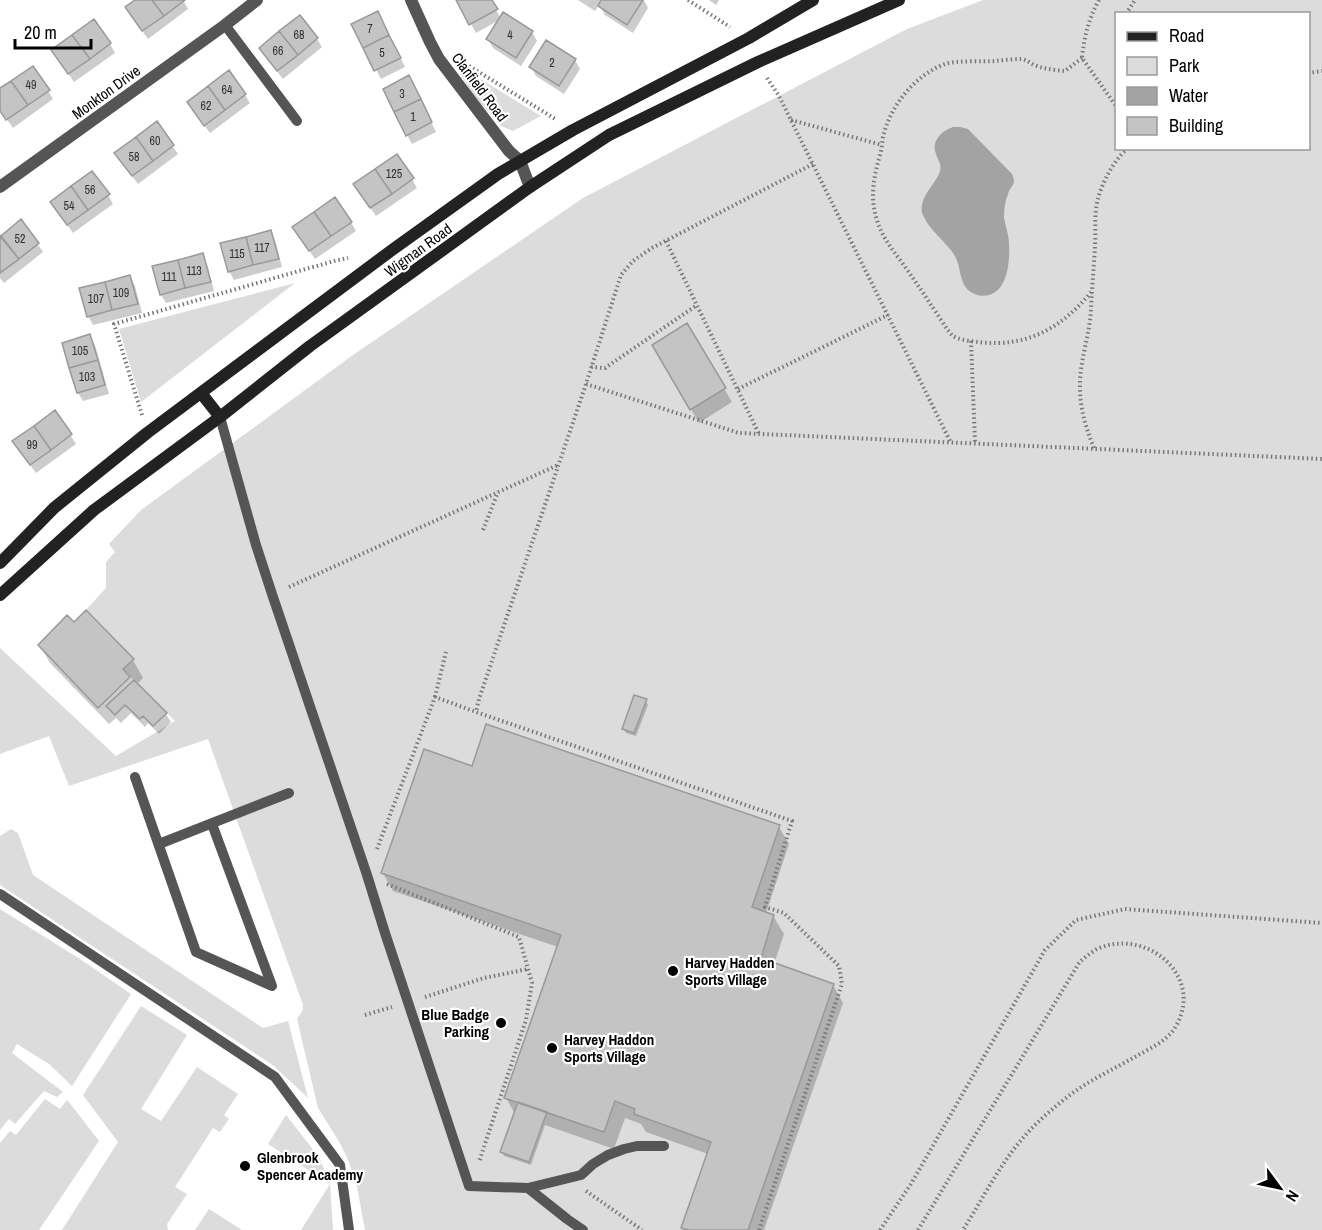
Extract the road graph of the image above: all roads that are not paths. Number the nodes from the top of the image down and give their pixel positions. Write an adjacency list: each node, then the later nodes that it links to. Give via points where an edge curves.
1 (257, 0): 5 (street, Monkton Drive)
2 (411, 0): 7 (street, Clanfield Road, via 440,58)
3 (813, 0): 7 (street, Wigman Road)
4 (899, 0): 9 (street, Wigman Road, via 758,62 609,135)
5 (225, 26): 6 (lane); 8 (street, Monkton Drive)
6 (297, 121)
7 (520, 161): 9 (street, Clanfield Road); 10 (street, Wigman Road, via 392,250)
8 (0, 187)
9 (531, 187): 11 (street, Wigman Road, via 310,346)
10 (201, 393): 11 (street); 12 (street, Wigman Road, via 54,508)
11 (220, 417): 13 (street, Wigman Road, via 94,510); 20 (lane, via 256,545 469,1186)
12 (0, 563)
13 (0, 595)
14 (135, 777): 17 (lane)
15 (289, 793): 16 (lane)
16 (212, 824): 17 (lane); 17 (lane, via 272,986 196,952)
17 (159, 844)
18 (0, 894): 21 (lane, via 276,1077 340,1165)
19 (664, 1146): 20 (lane, via 624,1149 608,1155 581,1175)
20 (528, 1188): 22 (lane)
21 (349, 1230)
22 (583, 1230)

